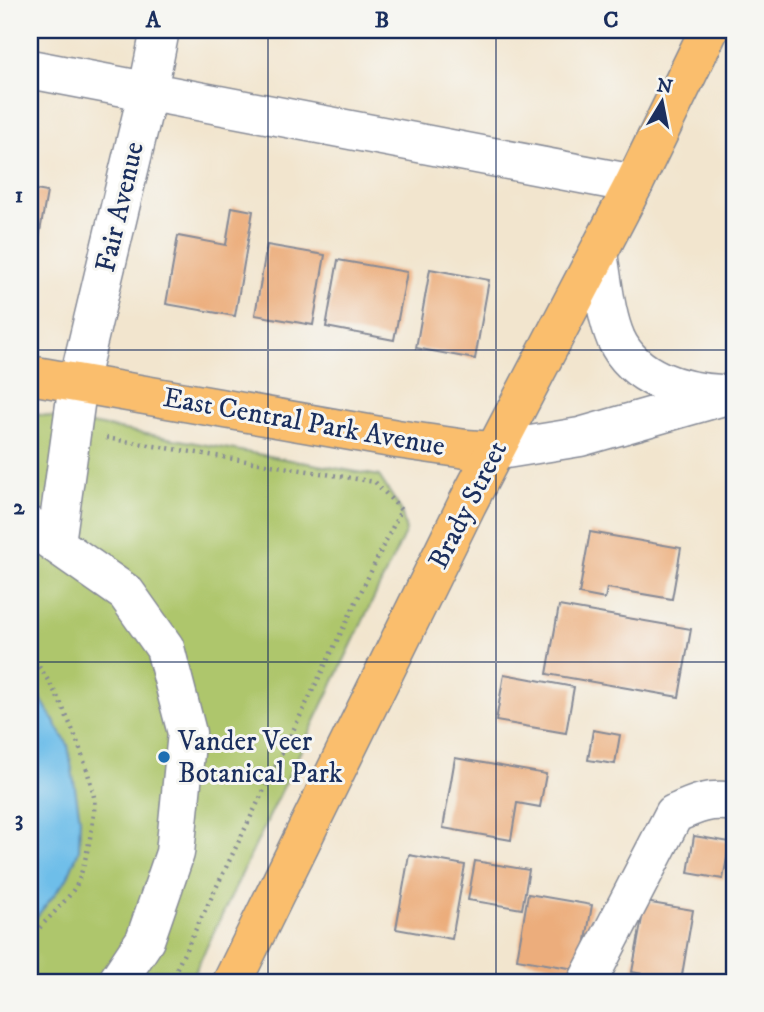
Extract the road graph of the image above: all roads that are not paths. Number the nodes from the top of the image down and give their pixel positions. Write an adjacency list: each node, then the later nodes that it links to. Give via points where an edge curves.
1 (159, 30): 4 (street, Fair Avenue)
2 (709, 30): 5 (main road, Brady Street)
3 (30, 69): 4 (street)
4 (148, 90): 5 (street); 8 (street, Fair Avenue)
5 (634, 184): 6 (main road, Brady Street)
6 (598, 254): 9 (street, via 616,339 631,361 658,380 692,392); 10 (main road, Brady Street)
7 (30, 374): 8 (main road, East Central Park Avenue)
8 (78, 383): 10 (main road, East Central Park Avenue, via 397,439); 11 (street, Fair Avenue)
9 (732, 394): 10 (street, East Central Park Avenue, via 580,438)
10 (494, 451): 13 (main road, Brady Street)
11 (43, 535): 14 (street, via 126,593 164,648 187,733 175,853 145,940)
12 (734, 802): 15 (street, via 701,802 674,814)
13 (241, 981)
14 (117, 982)
15 (587, 982)

